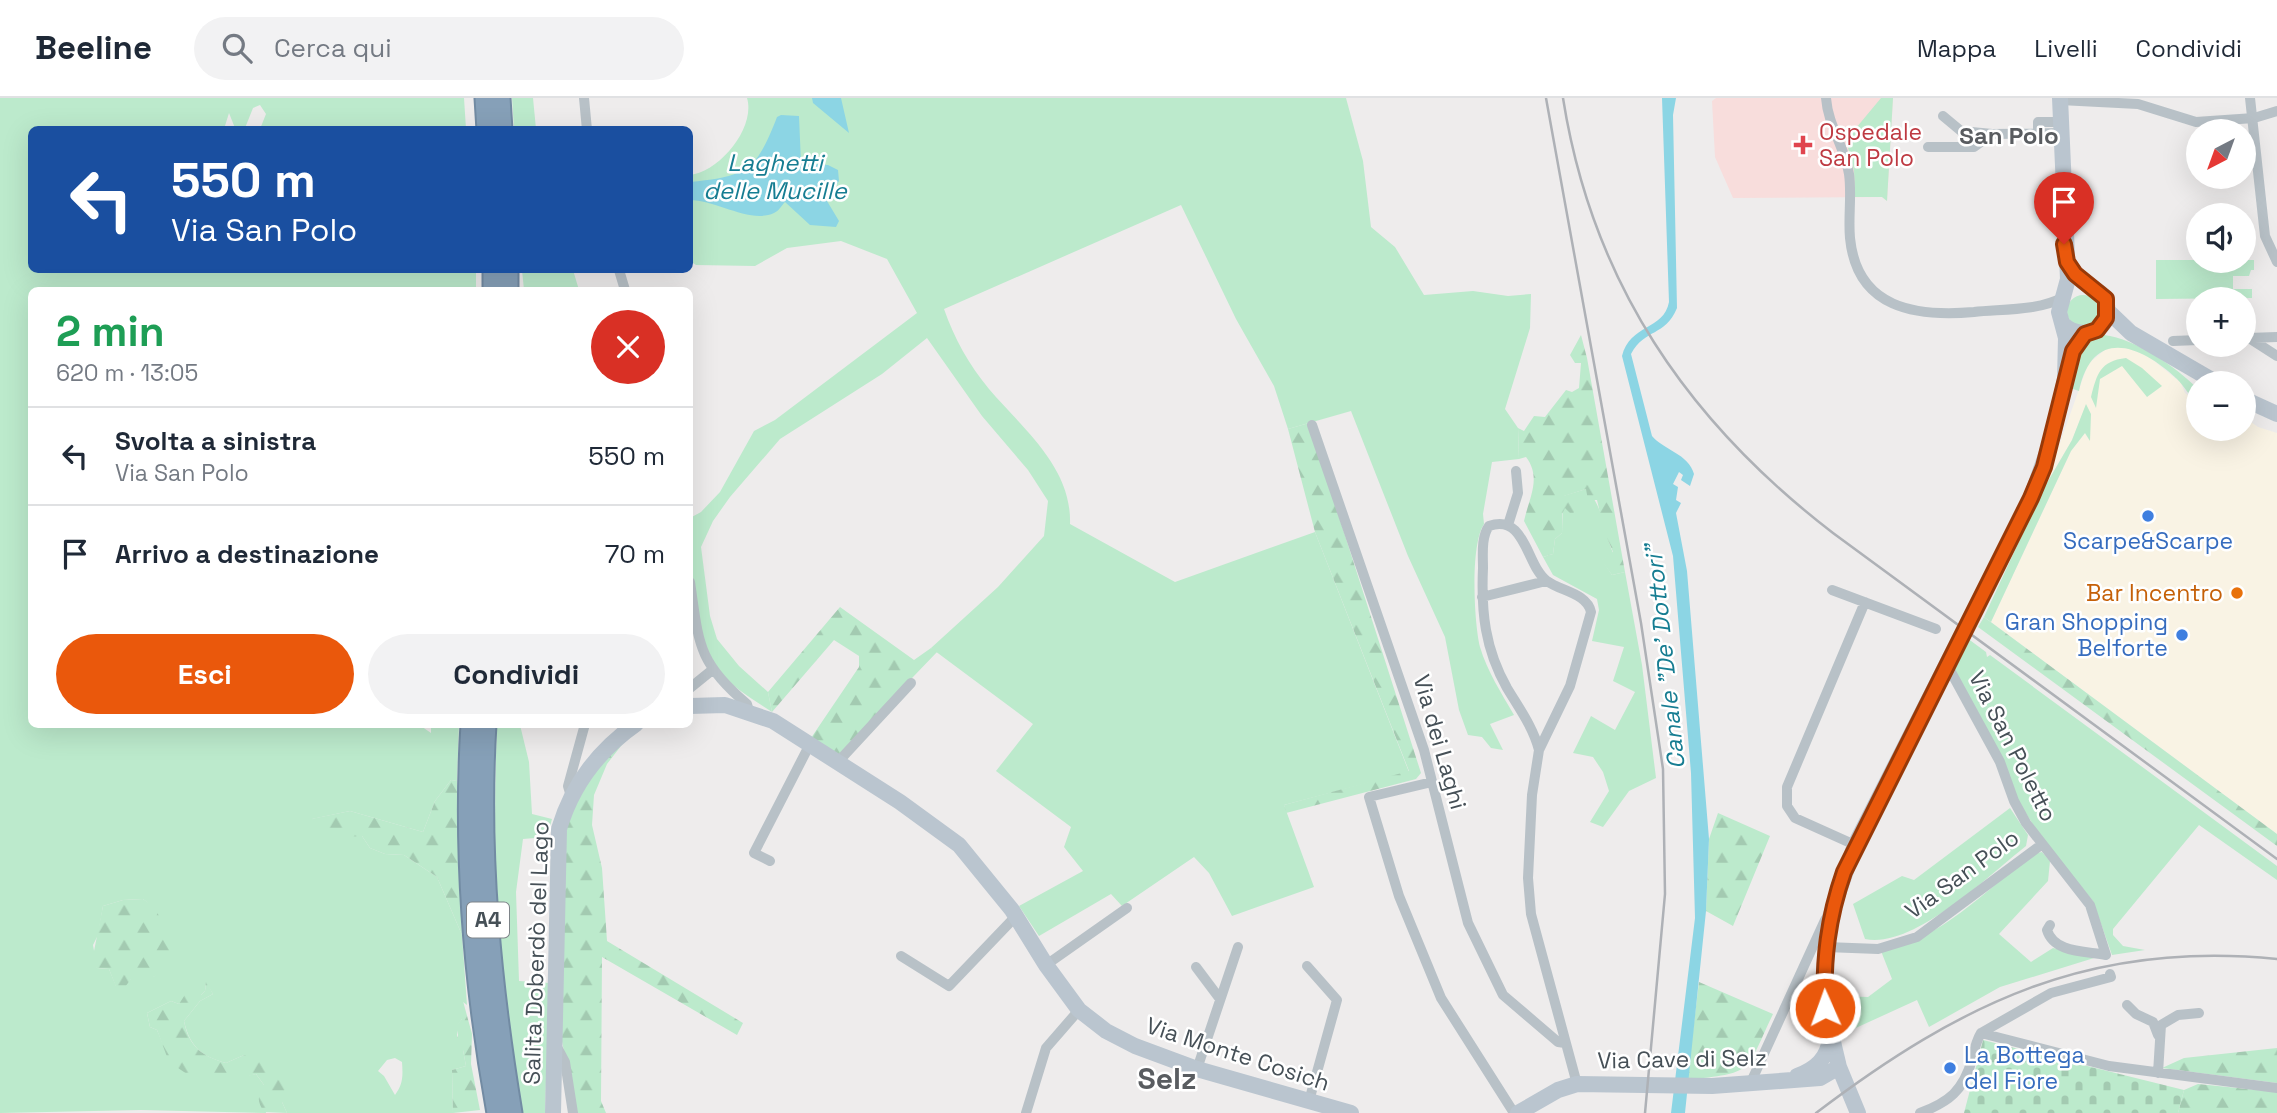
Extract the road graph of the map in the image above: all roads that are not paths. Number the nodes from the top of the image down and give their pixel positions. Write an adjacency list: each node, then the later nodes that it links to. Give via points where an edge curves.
1 (485, 98): 10 (highway)
2 (500, 98): 11 (highway)
3 (584, 98): 12 (street)
4 (1826, 98): 20 (street, via 1849,172 1852,250 1872,288 1899,308 1923,314)
5 (2250, 98): 9 (street)
6 (2060, 99): 9 (street, via 2137,104 2196,122); 13 (street)
7 (2277, 111): 9 (street)
8 (1943, 116): 14 (street, via 1961,131)
9 (2254, 118): 17 (street, via 2265,236)
10 (487, 126)
11 (502, 126)
12 (587, 126)
13 (2062, 127): 14 (street, via 2038,122 2038,134); 16 (street)
14 (1992, 134): 15 (street, via 1974,147)
15 (1928, 147)
16 (2067, 262): 18 (street); 19 (street)
17 (2277, 262)
18 (2087, 285): 19 (street); 21 (street, via 2102,294)
19 (2064, 295): 20 (street); 22 (street)
20 (2022, 307): 22 (street, via 2047,312)
21 (2108, 311): 23 (street); 30 (street, via 2131,333)
22 (2063, 322): 23 (street, via 2074,332); 32 (street)
23 (2091, 332): 31 (street, via 2131,341); 32 (street, via 2073,351)
24 (2277, 337): 25 (street)
25 (2256, 338)
26 (2186, 340): 27 (street)
27 (2173, 341)
28 (2256, 344): 29 (street)
29 (2277, 356)
30 (2196, 371)
31 (2186, 374)
32 (2065, 379): 61 (street, via 2044,467 2031,498)
33 (2256, 404): 35 (street)
34 (2256, 413): 36 (street)
35 (2277, 414)
36 (2277, 422)
37 (1312, 425): 59 (street, Via dei Laghi)
38 (1516, 471): 39 (street, via 1518,493)
39 (1508, 525): 40 (street, via 1516,530); 42 (street, via 1497,523 1485,531)
40 (1546, 581): 42 (street); 57 (street, via 1584,600 1591,611 1570,686)
41 (1832, 590): 43 (street)
42 (1482, 597): 57 (street, via 1486,642)
43 (1865, 602): 45 (street); 61 (street, via 1787,786 1787,806 1796,818)
44 (693, 604): 46 (street, via 698,641)
45 (1936, 629)
46 (711, 671): 49 (street); 51 (street)
47 (1951, 672): 62 (street, Via San Poletto, via 2000,762 2014,801)
48 (911, 683): 58 (street)
49 (693, 686)
50 (693, 706): 51 (street)
51 (749, 710): 56 (street, Via Monte Cosich)
52 (471, 728): 95 (highway, A4, via 474,942)
53 (486, 728): 96 (highway, A4, via 488,928)
54 (584, 728): 60 (street, Salita Doberdò del Lago, via 568,786)
55 (631, 728): 60 (street, Salita Doberdò del Lago, via 602,753)
56 (810, 744): 58 (street, Via Monte Cosich); 63 (street, via 754,853)
57 (1539, 750): 83 (street, via 1532,795 1528,895)
58 (838, 762): 66 (street, Via Monte Cosich, via 959,845)
59 (1432, 782): 83 (street, Via dei Laghi, via 1468,923 1497,986); 101 (street, via 1369,797 1399,896 1441,998)
60 (571, 796): 82 (street, Salita Doberdò del Lago, via 559,829)
61 (1855, 845): 64 (street)
62 (2041, 845): 67 (street, Via San Poletto, via 2090,905 2106,955 2056,945 2047,930); 69 (street, Via San Polo, via 1917,937 1878,949)
63 (770, 861)
64 (1834, 901): 69 (street); 88 (street)
65 (1127, 908): 71 (street)
66 (1016, 916): 70 (street, via 948,986); 71 (street, Via Monte Cosich)
67 (2050, 925)
68 (1238, 947): 75 (street)
69 (1826, 947): 80 (street, via 1825,1008)
70 (901, 956)
71 (1046, 965): 77 (street, Via Monte Cosich)
72 (1307, 966): 92 (street, via 1337,1000)
73 (1196, 967): 75 (street)
74 (2110, 974): 79 (street, via 2050,993)
75 (1220, 999): 85 (street)
76 (2127, 1005): 81 (street, via 2153,1022)
77 (1079, 1010): 85 (street, Via Monte Cosich, via 1105,1031 1135,1046); 99 (street, via 1046,1048)
78 (2199, 1013): 81 (street, via 2178,1015 2161,1025)
79 (1981, 1033): 87 (street, via 2109,1066); 93 (street, via 1966,1077)
80 (1830, 1035): 84 (street); 86 (street)
81 (2158, 1035): 87 (street)
82 (552, 1038): 97 (street, Salita Doberdò del Lago); 98 (street, via 565,1062)
83 (1565, 1044): 89 (street)
84 (1839, 1067): 86 (street, Via Cave di Selz); 91 (street)
85 (1197, 1069): 92 (street, Via Monte Cosich)
86 (1818, 1072): 88 (street, Via Cave di Selz); 91 (street)
87 (2158, 1073): 90 (street)
88 (1751, 1082): 89 (street, Via Cave di Selz)
89 (1577, 1084): 94 (street)
90 (2277, 1088)
91 (1850, 1095): 102 (street)
92 (1309, 1101): 100 (street, Via Monte Cosich)
93 (1947, 1102): 103 (street); 104 (street)
94 (1533, 1108): 101 (street)
95 (497, 1113)
96 (512, 1113)
97 (553, 1113)
98 (573, 1113)
99 (1026, 1113)
100 (1351, 1113)
101 (1516, 1113)
102 (1858, 1113)
103 (1920, 1113)
104 (1942, 1113)

